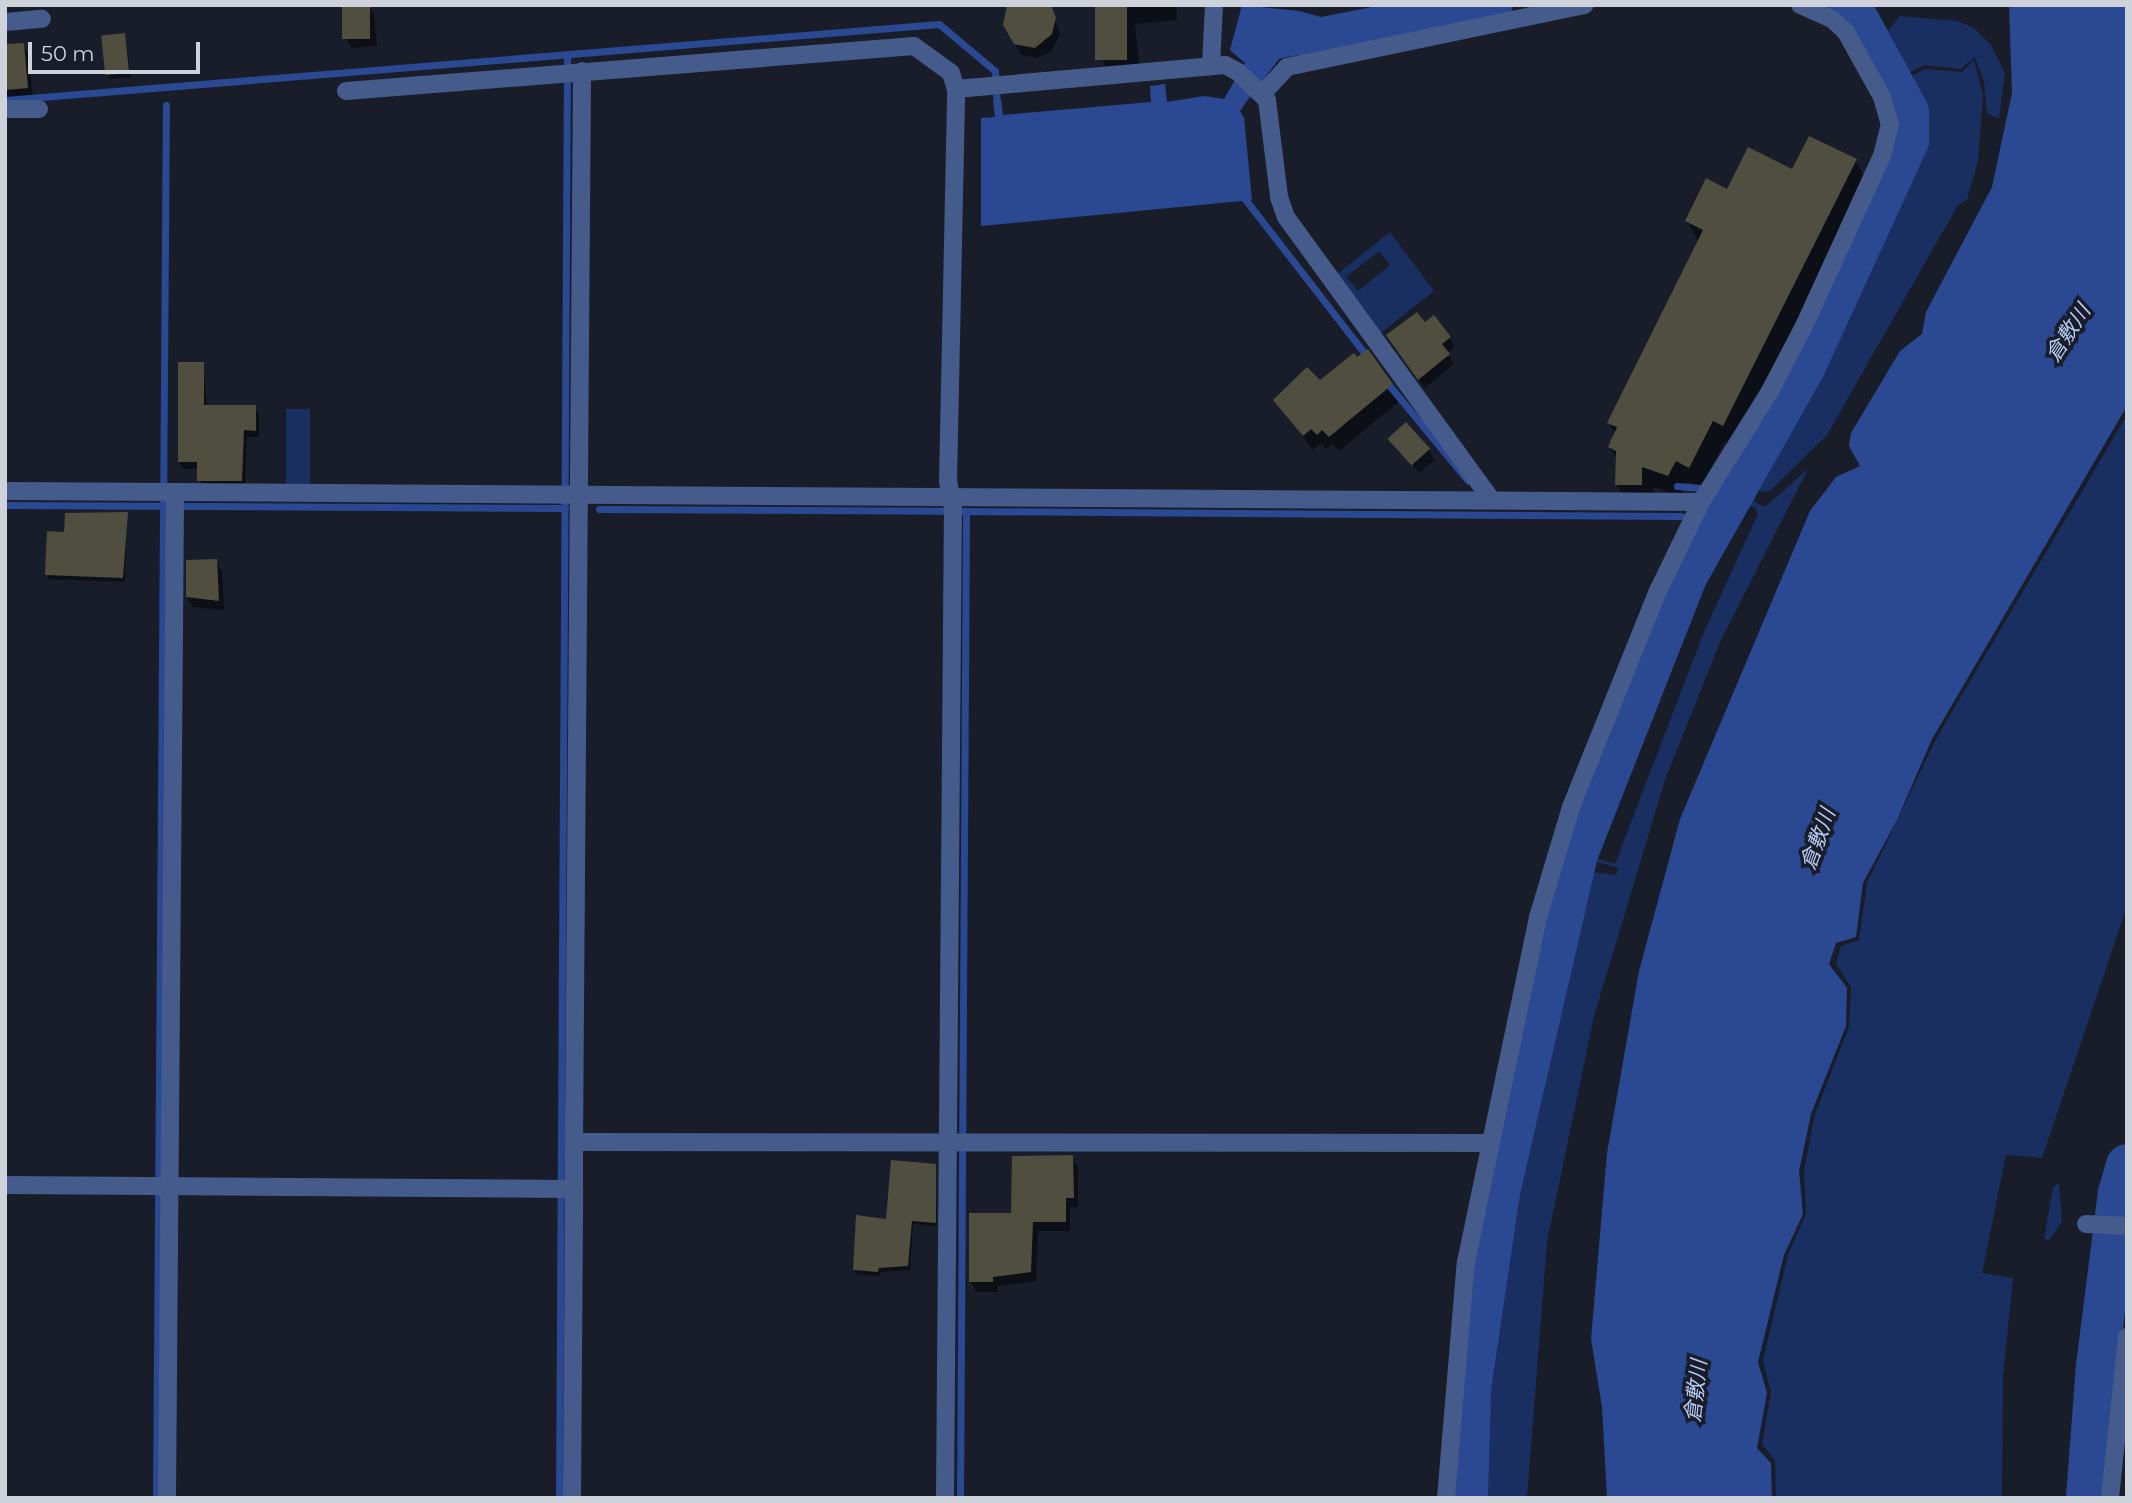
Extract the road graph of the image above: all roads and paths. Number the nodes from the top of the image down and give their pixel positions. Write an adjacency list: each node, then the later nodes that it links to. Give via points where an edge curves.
1 (1214, 5): 6 (street)
2 (1585, 5): 9 (street, via 1287,67)
3 (1800, 5): 18 (street, via 1832,19 1846,32 1882,97 1890,125 1882,156 1804,326)
4 (42, 19): 5 (street)
5 (5, 22)
6 (1211, 66): 8 (street); 9 (street, via 1224,65)
7 (573, 72): 8 (street, via 914,46 951,73); 10 (street); 14 (street)
8 (956, 89): 16 (street)
9 (1260, 90): 17 (street, via 1286,216)
10 (346, 91)
11 (5, 109): 12 (street)
12 (39, 109)
13 (5, 491): 15 (street)
14 (570, 497): 15 (street); 16 (street); 20 (street)
15 (170, 498): 23 (street)
16 (951, 498): 17 (street); 19 (street)
17 (1491, 499): 18 (street)
18 (1701, 502): 21 (street, via 1658,591 1571,807 1538,918)
19 (958, 1139): 20 (street); 21 (street); 30 (street)
20 (575, 1142): 24 (street)
21 (1489, 1143): 31 (street, via 1455,1352)
22 (5, 1185): 23 (street)
23 (161, 1186): 24 (street); 28 (street)
24 (564, 1189): 29 (street)
25 (2089, 1224): 26 (street)
26 (2127, 1226)
27 (2127, 1337): 32 (street)
28 (167, 1498)
29 (572, 1498)
30 (945, 1498)
31 (1446, 1498)
32 (2110, 1498)

